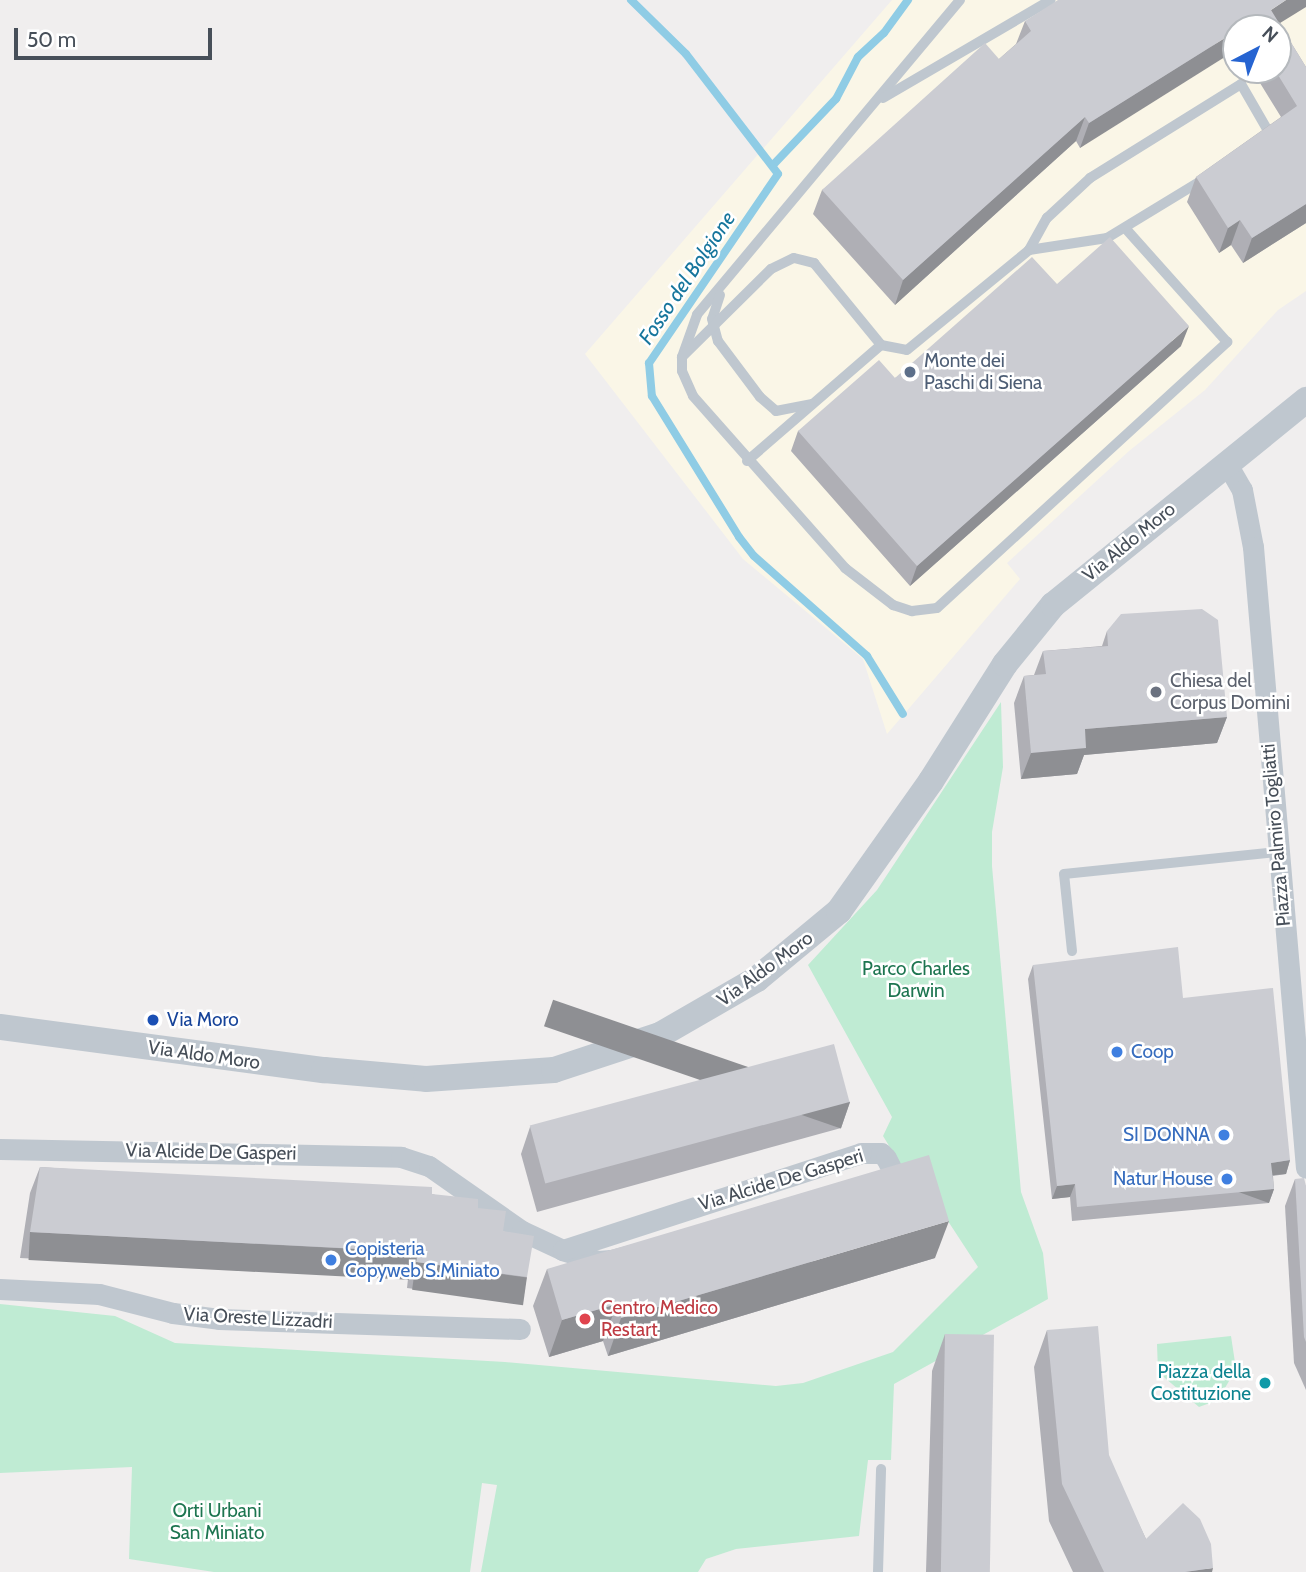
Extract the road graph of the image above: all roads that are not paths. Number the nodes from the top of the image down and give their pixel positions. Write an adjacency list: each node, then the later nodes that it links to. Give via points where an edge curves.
1 (960, 0): 3 (lane)
2 (1051, 0): 3 (lane)
3 (878, 101): 8 (lane)
4 (1261, 142): 7 (lane, via 1273,135 1241,83 1090,178 1047,218)
5 (1214, 173): 6 (lane)
6 (1127, 230): 7 (lane, via 1091,244); 14 (lane, via 1227,342 937,608 912,611 875,593 821,544)
7 (1029, 250): 10 (lane, via 913,347 896,350)
8 (722, 289): 9 (lane); 11 (lane, via 696,315)
9 (713, 329): 10 (lane, via 771,269 805,258 822,272); 11 (lane); 13 (lane, via 769,406 786,412)
10 (881, 345): 13 (lane)
11 (682, 357): 14 (lane, via 685,384)
12 (1306, 400): 15 (street, Via Aldo Moro)
13 (812, 404): 14 (lane)
14 (747, 461)
15 (1227, 464): 16 (street, Piazza Palmiro Togliatti, via 1242,491 1253,547); 18 (street, Via Aldo Moro, via 1100,563 1036,625 839,911 757,979 660,1035 554,1070 426,1079 298,1067)
16 (1278, 852): 17 (lane, via 1065,874); 20 (street, Piazza Palmiro Togliatti)
17 (1072, 951)
18 (0, 1027)
19 (0, 1149): 21 (street, Via Alcide De Gasperi, via 401,1157 429,1166 522,1231)
20 (1306, 1168)
21 (562, 1250): 21 (street, Via Alcide De Gasperi, via 598,1261 611,1260 878,1191 891,1184 893,1172 881,1153 852,1154)
22 (0, 1289): 23 (street, Via Oreste Lizzadri, via 99,1294 173,1313 219,1319)
23 (520, 1329)
24 (881, 1469): 25 (lane)
25 (878, 1572)

